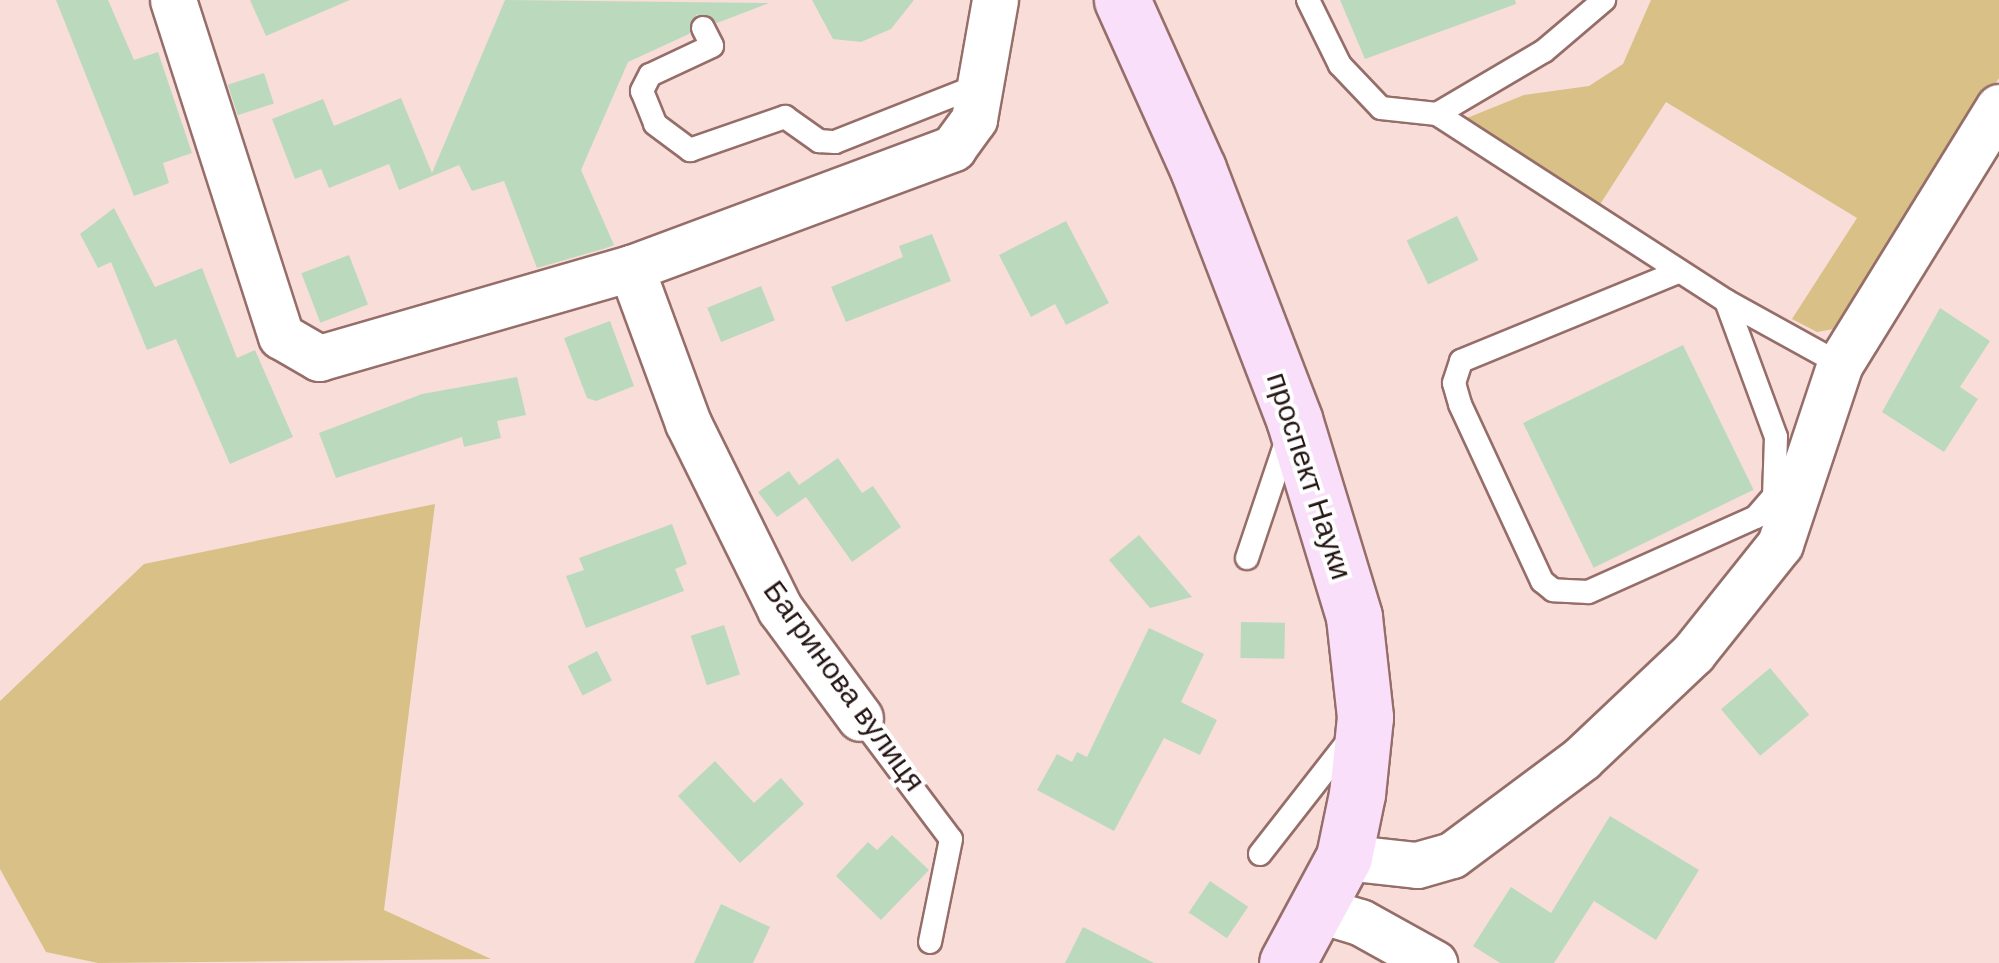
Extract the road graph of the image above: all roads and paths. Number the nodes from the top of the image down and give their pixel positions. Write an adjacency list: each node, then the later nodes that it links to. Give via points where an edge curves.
1 (173, 0): 10 (street, via 281,336 300,352 336,357)
2 (995, 0): 7 (street)
3 (1122, 0): 14 (main road, проспект Науки, via 1198,169)
4 (1308, 0): 9 (lane, via 1340,65 1381,108)
5 (1604, 0): 9 (lane, via 1544,52)
6 (703, 28): 7 (lane, via 712,46 650,75 642,91 655,124 690,150 785,117 820,141 835,142)
7 (980, 85): 10 (street, via 974,119 953,148)
8 (1999, 107): 13 (street)
9 (1437, 114): 11 (lane)
10 (632, 268): 17 (street, Багринова вулиця, via 688,423 780,609)
11 (1678, 272): 12 (lane); 12 (lane, via 1461,362 1454,383 1460,404 1542,581 1554,590 1588,592 1732,532 1774,496 1781,467 1776,437)
12 (1726, 301): 13 (lane)
13 (1840, 364): 19 (street, via 1780,544 1693,653 1582,758 1452,855 1418,864)
14 (1294, 419): 15 (lane); 16 (main road, проспект Науки, via 1354,617)
15 (1247, 558)
16 (1365, 717): 18 (lane); 19 (main road, проспект Науки)
17 (860, 718): 21 (lane, Багринова вулиця, via 950,839)
18 (1260, 854)
19 (1344, 857): 20 (main road, проспект Науки)
20 (1316, 909): 22 (main road, проспект Науки); 23 (street, via 1360,922)
21 (930, 942)
22 (1287, 963)
23 (1434, 963)

